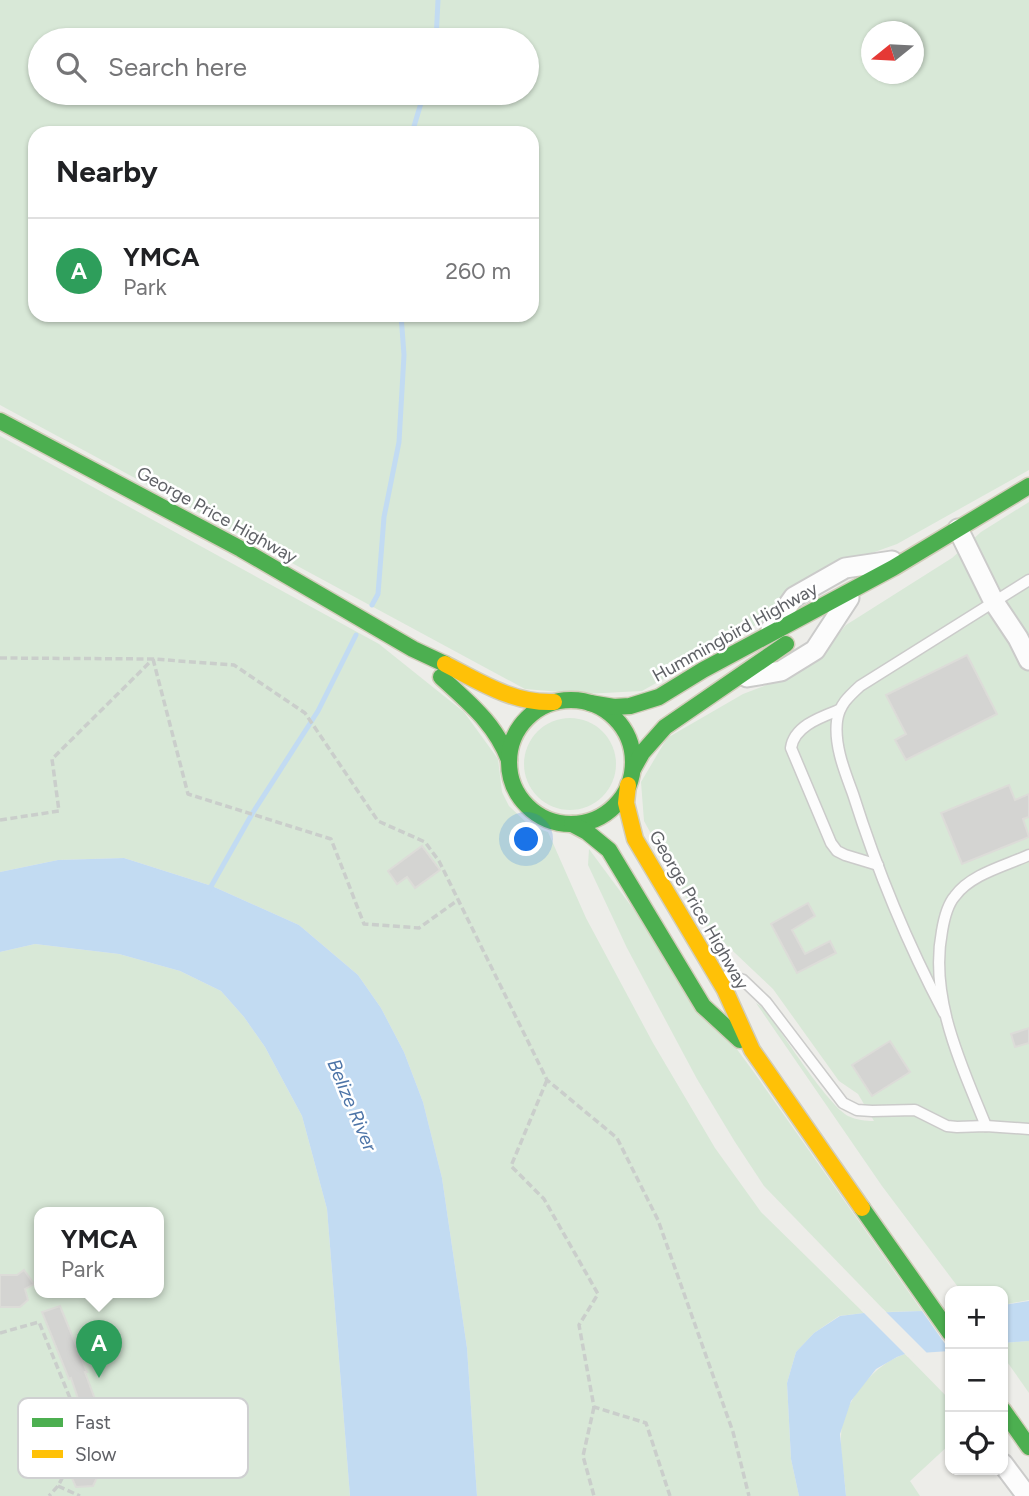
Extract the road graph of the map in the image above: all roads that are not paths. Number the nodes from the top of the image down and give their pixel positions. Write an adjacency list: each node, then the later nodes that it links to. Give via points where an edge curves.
1 (0, 421): 9 (main road, George Price Highway, via 241,549)
2 (1029, 486): 3 (main road)
3 (958, 529): 4 (main road); 7 (street)
4 (901, 563): 6 (main road); 8 (street, via 845,568 794,597)
5 (1029, 580): 7 (lane)
6 (849, 598): 11 (street, via 816,650 781,671)
7 (994, 602): 10 (street); 14 (lane, via 860,686)
8 (766, 636): 13 (main road, Hummingbird Highway, via 645,703 614,707)
9 (413, 649): 12 (main road, George Price Highway, via 516,699); 15 (main road, George Price Highway, via 491,721)
10 (1029, 660)
11 (739, 678): 16 (main road, via 670,722 645,747)
12 (554, 702): 13 (main road); 15 (main road, via 522,724)
13 (590, 703): 16 (main road, via 623,728 631,748)
14 (839, 710): 19 (lane, via 842,760); 19 (lane, via 801,730 793,738 792,748 831,843 845,855)
15 (509, 760): 17 (main road, via 513,783 524,802 542,817)
16 (630, 777): 17 (main road, via 624,794 610,810); 20 (main road, George Price Highway, via 626,803 635,839)
17 (572, 824): 22 (main road, George Price Highway, via 609,850 703,1006)
18 (1029, 855): 21 (lane, via 982,876 954,896 939,946)
19 (878, 865): 21 (lane, via 917,963)
20 (713, 970): 22 (main road, George Price Highway); 23 (lane, via 743,980 766,1002 843,1103 857,1110 925,1112 947,1126)
21 (944, 1013): 23 (lane)
22 (751, 1050): 25 (main road, George Price Highway)
23 (986, 1125): 24 (lane)
24 (1029, 1129)
25 (945, 1327)
26 (1005, 1412): 27 (main road)
27 (1029, 1447)
28 (1008, 1471): 29 (street)
29 (1027, 1496)

